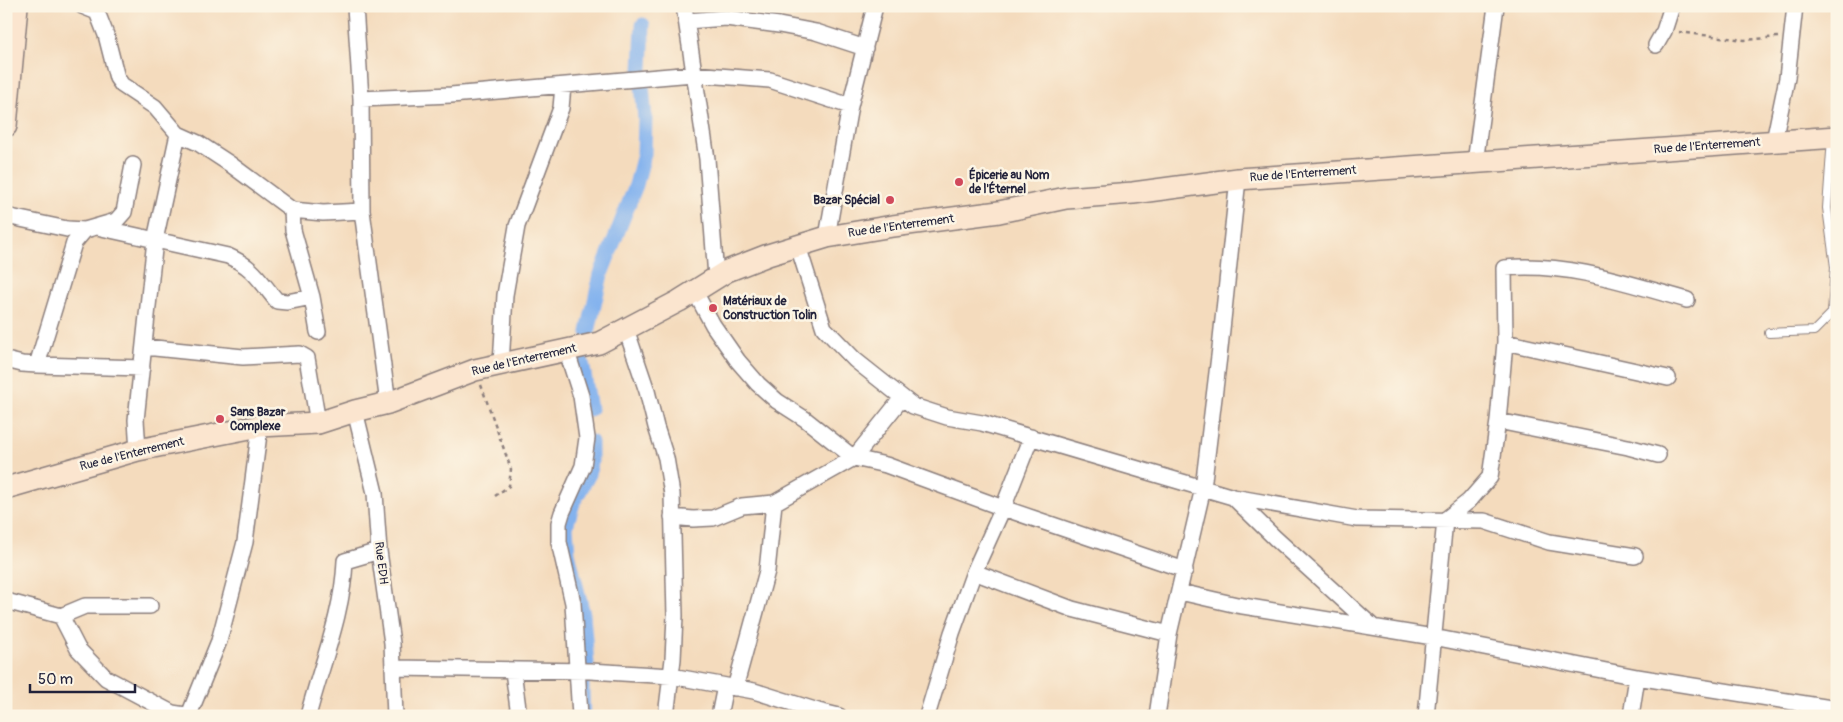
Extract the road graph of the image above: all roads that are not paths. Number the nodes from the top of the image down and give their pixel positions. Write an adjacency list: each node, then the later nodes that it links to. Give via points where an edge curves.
1 (17, 6): 16 (street)
2 (82, 6): 8 (street)
3 (355, 6): 14 (street)
4 (875, 6): 11 (street)
5 (1496, 6): 20 (street)
6 (1672, 6): 10 (street)
7 (1795, 6): 19 (street, via 1787,78)
8 (102, 9): 17 (street, via 116,78 156,107)
9 (685, 14): 11 (street, via 779,25 816,32); 12 (street)
10 (1656, 45)
11 (865, 48): 15 (street)
12 (693, 74): 13 (street); 15 (street, via 770,80); 30 (street, via 707,159)
13 (563, 86): 14 (street); 42 (street, via 561,108 517,226 505,295)
14 (361, 99): 24 (street)
15 (850, 106): 27 (street)
16 (6, 126)
17 (178, 134): 23 (street, via 230,164); 28 (street)
18 (1834, 137): 19 (street, Rue de l'Enterrement); 36 (lane, via 1827,208 1835,267 1832,313 1814,331)
19 (1774, 141): 20 (street, Rue de l'Enterrement)
20 (1475, 162): 22 (street, Rue de l'Enterrement)
21 (133, 166): 26 (street, via 124,212 116,221)
22 (1238, 179): 27 (street, Rue de l'Enterrement, via 1133,194 1066,198 999,212); 56 (street)
23 (292, 210): 24 (street, via 323,213); 32 (street, via 293,230)
24 (362, 211): 46 (street)
25 (6, 216): 26 (street, via 67,229)
26 (91, 229): 28 (street); 41 (street, via 74,243)
27 (827, 237): 29 (street, Rue de l'Enterrement)
28 (155, 240): 32 (street, via 228,256 245,264 277,301); 38 (street)
29 (798, 246): 30 (street, Rue de l'Enterrement); 45 (street, via 824,328)
30 (716, 277): 31 (street, Rue de l'Enterrement)
31 (695, 292): 34 (street, Rue de l'Enterrement); 54 (street, via 738,361 758,384 777,402 805,419)
32 (312, 297): 35 (street)
33 (1687, 300): 37 (street, via 1562,268 1504,268)
34 (626, 329): 39 (street, Rue de l'Enterrement, via 599,343); 60 (street, via 666,458)
35 (318, 332)
36 (1769, 332)
37 (1505, 342): 44 (street); 48 (street)
38 (145, 348): 43 (street); 49 (street, via 242,357 300,354 307,358)
39 (566, 349): 42 (street, Rue de l'Enterrement); 75 (street, via 581,396 586,438 584,466 562,513 559,542 573,603)
40 (6, 360): 41 (street)
41 (37, 365): 43 (street)
42 (501, 365): 46 (street, Rue de l'Enterrement, via 475,370)
43 (142, 368): 52 (street, via 136,420)
44 (1668, 378)
45 (902, 398): 51 (street, via 913,406 947,417 982,422); 54 (street)
46 (388, 403): 47 (street, Rue de l'Enterrement)
47 (355, 411): 49 (street, Rue de l'Enterrement); 62 (street, Rue EDH, via 375,493)
48 (1498, 421): 53 (street); 61 (street, via 1490,477 1469,501)
49 (318, 423): 50 (street, Rue de l'Enterrement)
50 (260, 426): 52 (street, Rue de l'Enterrement); 82 (street, via 245,542 219,641)
51 (1031, 437): 56 (street); 59 (street)
52 (138, 450): 55 (street, Rue de l'Enterrement)
53 (1658, 455)
54 (854, 458): 58 (street); 59 (street, via 886,465)
55 (6, 488)
56 (1203, 488): 57 (street); 64 (street)
57 (1233, 496): 61 (street, via 1357,519); 70 (street)
58 (774, 503): 60 (street, via 742,506 713,518); 78 (street, via 767,572)
59 (1004, 508): 64 (street); 65 (street)
60 (672, 517): 76 (street, via 676,616)
61 (1445, 520): 63 (street, via 1484,520 1549,542); 72 (street)
62 (379, 551): 73 (street, Rue EDH); 83 (street, via 345,561 336,617)
63 (1635, 556)
64 (1185, 570): 66 (street)
65 (974, 572): 71 (street, via 1072,609); 90 (street)
66 (1180, 592): 70 (street, via 1253,608); 71 (street)
67 (6, 601): 69 (street)
68 (150, 606): 69 (street, via 85,606)
69 (61, 616): 81 (street, via 78,649 106,678)
70 (1372, 626): 72 (street)
71 (1169, 634): 91 (street)
72 (1433, 637): 77 (street); 92 (street)
73 (393, 668): 74 (street); 84 (street, Rue EDH)
74 (513, 670): 75 (street); 85 (street)
75 (577, 671): 76 (street); 86 (street)
76 (671, 676): 78 (street); 87 (street)
77 (1637, 677): 79 (street); 93 (street)
78 (730, 687): 80 (street, via 754,691); 88 (street)
79 (1837, 708)
80 (817, 714): 89 (street)
81 (172, 715): 82 (street)
82 (191, 716)
83 (308, 716)
84 (395, 716)
85 (519, 716)
86 (580, 716)
87 (666, 716)
88 (719, 716)
89 (839, 716)
90 (927, 716)
91 (1156, 716)
92 (1426, 716)
93 (1631, 716)

